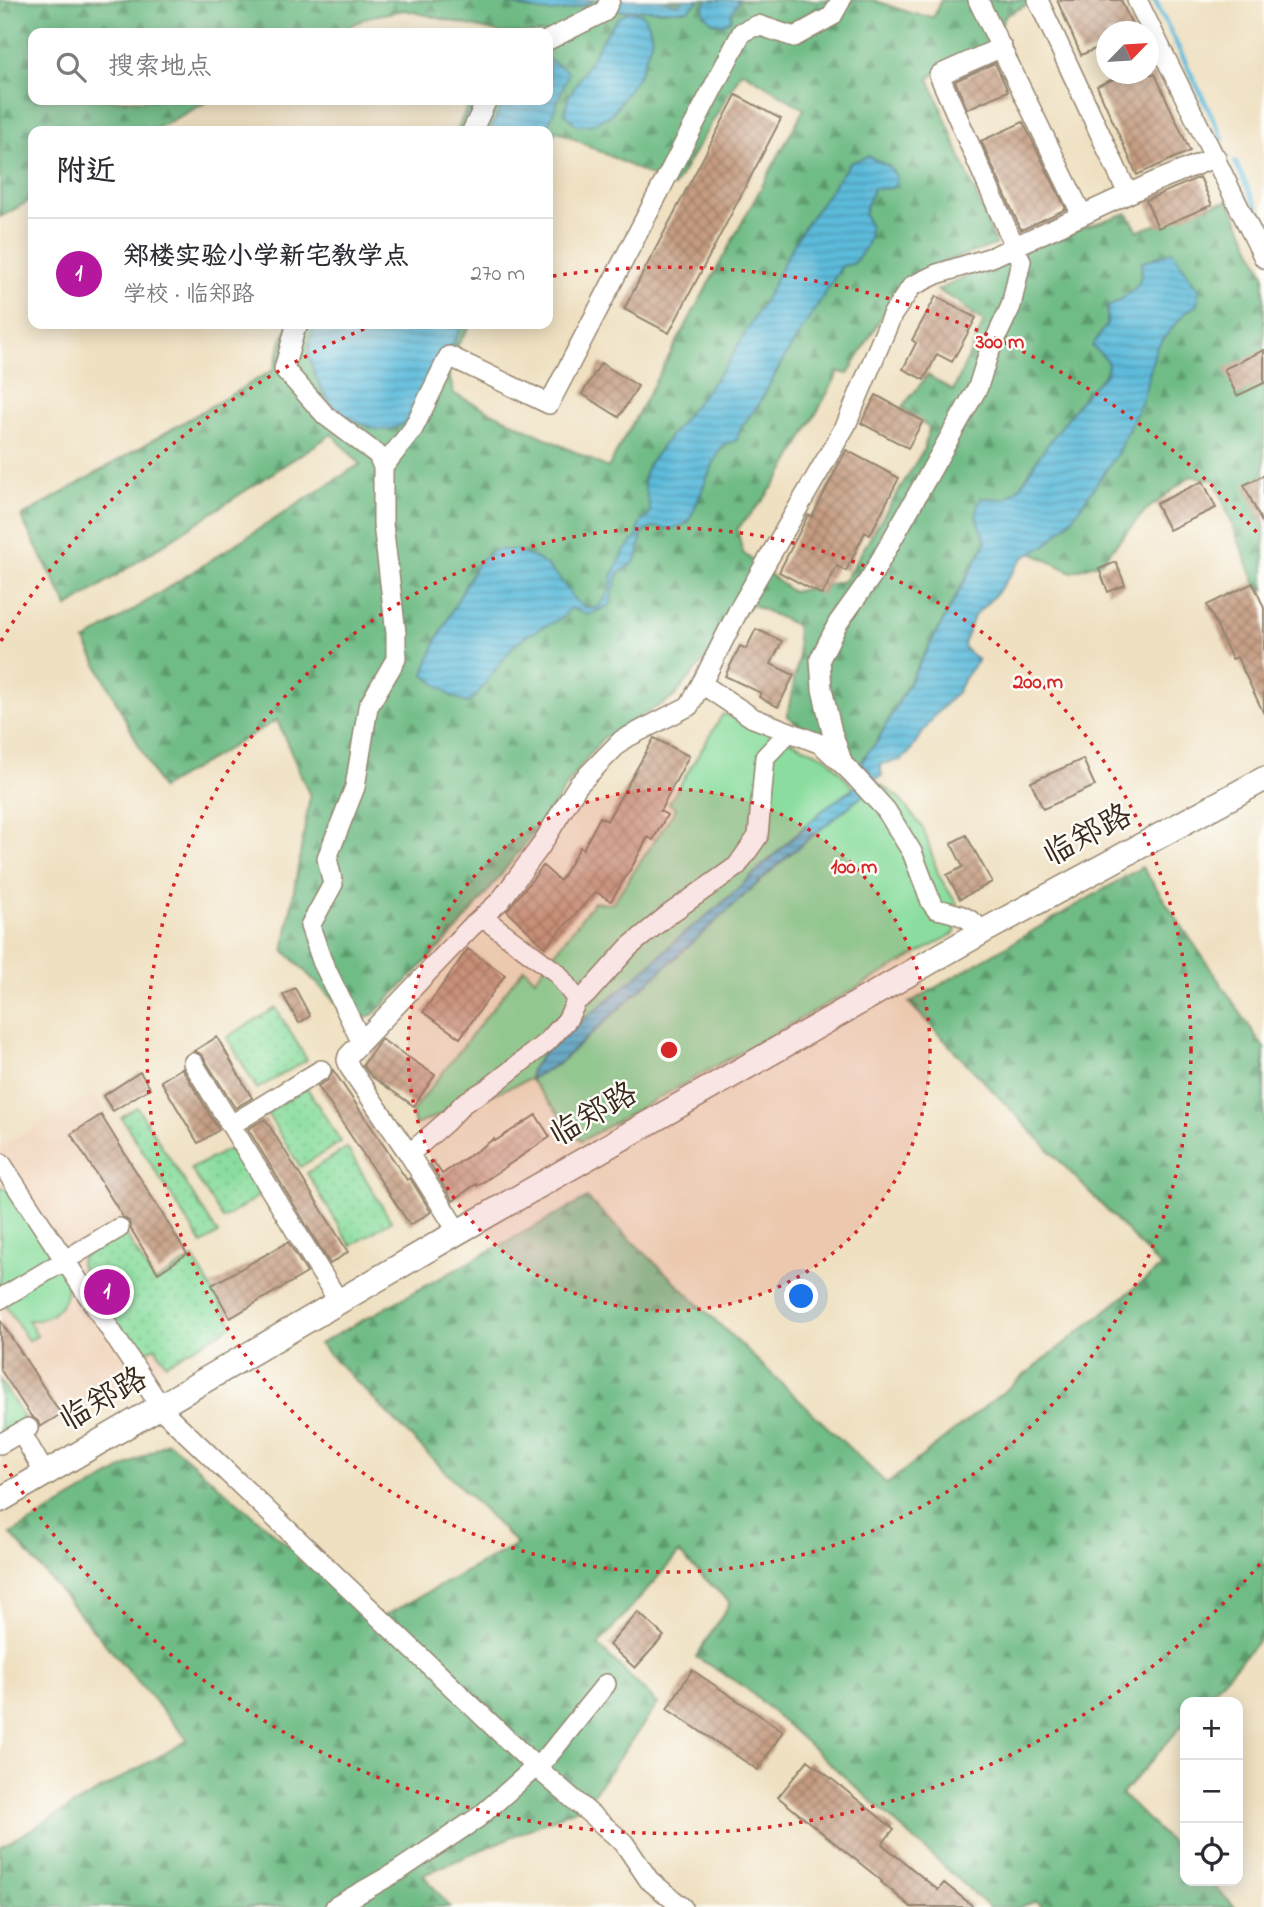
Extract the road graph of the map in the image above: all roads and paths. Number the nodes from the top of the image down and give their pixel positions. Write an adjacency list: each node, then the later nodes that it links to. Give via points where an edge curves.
1 (610, 0): 6 (street, via 604,12)
2 (841, 0): 16 (street, via 832,16 794,37 758,25 742,32 549,404 449,356 413,429)
3 (978, 0): 7 (street)
4 (1038, 0): 11 (street)
5 (1137, 0): 10 (street)
6 (553, 38)
7 (1002, 47): 12 (street); 13 (street, via 939,75)
8 (485, 105): 9 (street)
9 (474, 126)
10 (1216, 157): 11 (street); 14 (street)
11 (1128, 194): 12 (street)
12 (1082, 215): 13 (street)
13 (1014, 247): 17 (street, via 937,274 912,286 905,295 892,315 846,425 738,611); 19 (street, via 1021,261 1011,306 978,387 820,659 822,690)
14 (1264, 258)
15 (295, 329): 16 (street, via 284,369 326,416 378,454)
16 (383, 467): 24 (street, via 383,524 396,659 368,707 355,786 327,858 333,884 310,926)
17 (702, 684): 18 (street, via 752,718); 21 (street, via 689,706 622,740 578,785 540,846)
18 (789, 732): 19 (street, via 821,744); 23 (street, via 765,757 758,836 737,866 629,947)
19 (843, 764): 22 (street, via 886,810 912,852 936,909 953,912 977,924)
20 (1264, 779): 22 (main road, 临郑路)
21 (482, 918): 23 (street, via 558,974); 24 (street)
22 (982, 932): 31 (main road, 临郑路)
23 (577, 1000): 28 (street, via 548,1041 464,1103)
24 (361, 1041): 28 (street, via 348,1056 348,1064)
25 (193, 1063): 27 (street)
26 (321, 1070): 27 (street)
27 (231, 1125): 34 (street)
28 (409, 1154): 31 (street)
29 (1, 1163): 32 (street)
30 (119, 1228): 32 (street)
31 (458, 1232): 34 (main road, 临郑路)
32 (65, 1260): 33 (street); 35 (street)
33 (0, 1299)
34 (339, 1302): 35 (main road, 临郑路)
35 (160, 1407): 37 (main road, 临郑路); 40 (street)
36 (0, 1444): 37 (street, via 25,1430)
37 (45, 1474): 38 (main road, 临郑路)
38 (0, 1500)
39 (606, 1684): 40 (street)
40 (536, 1767): 41 (street, via 480,1817); 42 (street, via 624,1843 649,1881)
41 (335, 1907)
42 (682, 1907)

